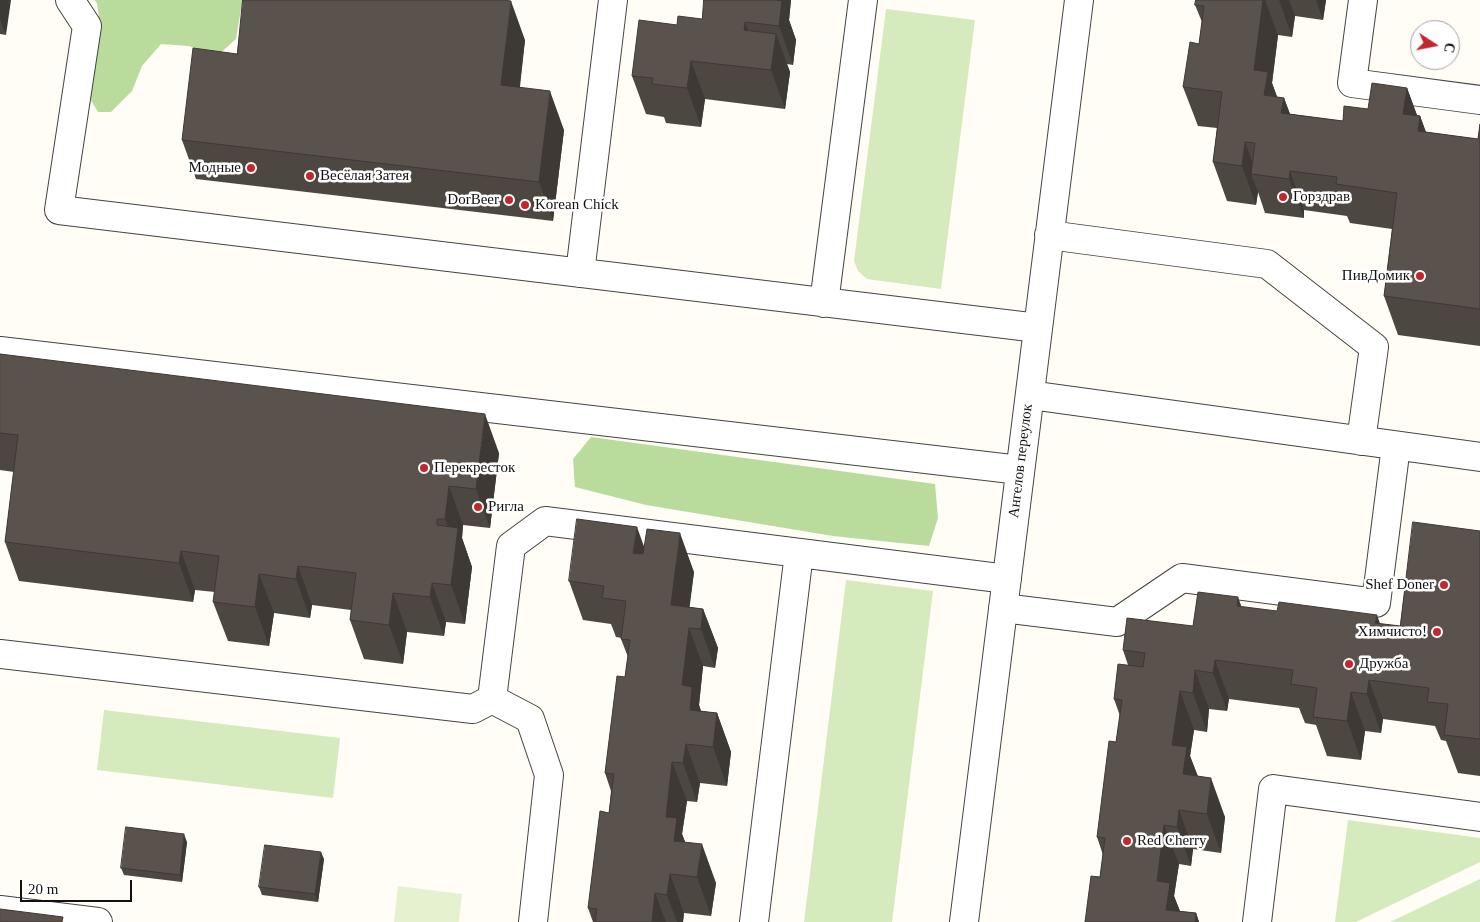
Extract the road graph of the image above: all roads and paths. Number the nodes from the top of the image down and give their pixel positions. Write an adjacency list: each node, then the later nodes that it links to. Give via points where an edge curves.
1 (70, 0): 8 (street, via 87,26 59,210)
2 (613, 0): 8 (street)
3 (863, 0): 9 (street)
4 (1079, 0): 7 (street, Ангелов переулок)
5 (1363, 0): 6 (street, via 1352,83)
6 (1480, 100)
7 (1049, 235): 10 (street, Ангелов переулок); 13 (street, via 1267,264 1374,347)
8 (580, 273): 9 (street)
9 (824, 303): 10 (street)
10 (1038, 328): 12 (street, Ангелов переулок)
11 (0, 351): 16 (street)
12 (1030, 395): 13 (street); 16 (street, Ангелов переулок)
13 (1361, 441): 14 (street)
14 (1396, 446): 15 (street); 19 (street, via 1376,603 1182,578 1117,622)
15 (1480, 458)
16 (1020, 470): 18 (street, Ангелов переулок)
17 (799, 553): 18 (street); 21 (street, via 545,521 511,546); 26 (street)
18 (1007, 579): 19 (street, Ангелов переулок)
19 (1003, 608): 27 (street, Ангелов переулок)
20 (0, 654): 21 (street, via 473,709)
21 (492, 699): 25 (street, via 530,719 549,775)
22 (1480, 817): 28 (street, via 1273,789)
23 (0, 910): 24 (street)
24 (98, 922)
25 (533, 922)
26 (754, 922)
27 (964, 922)
28 (1257, 922)

